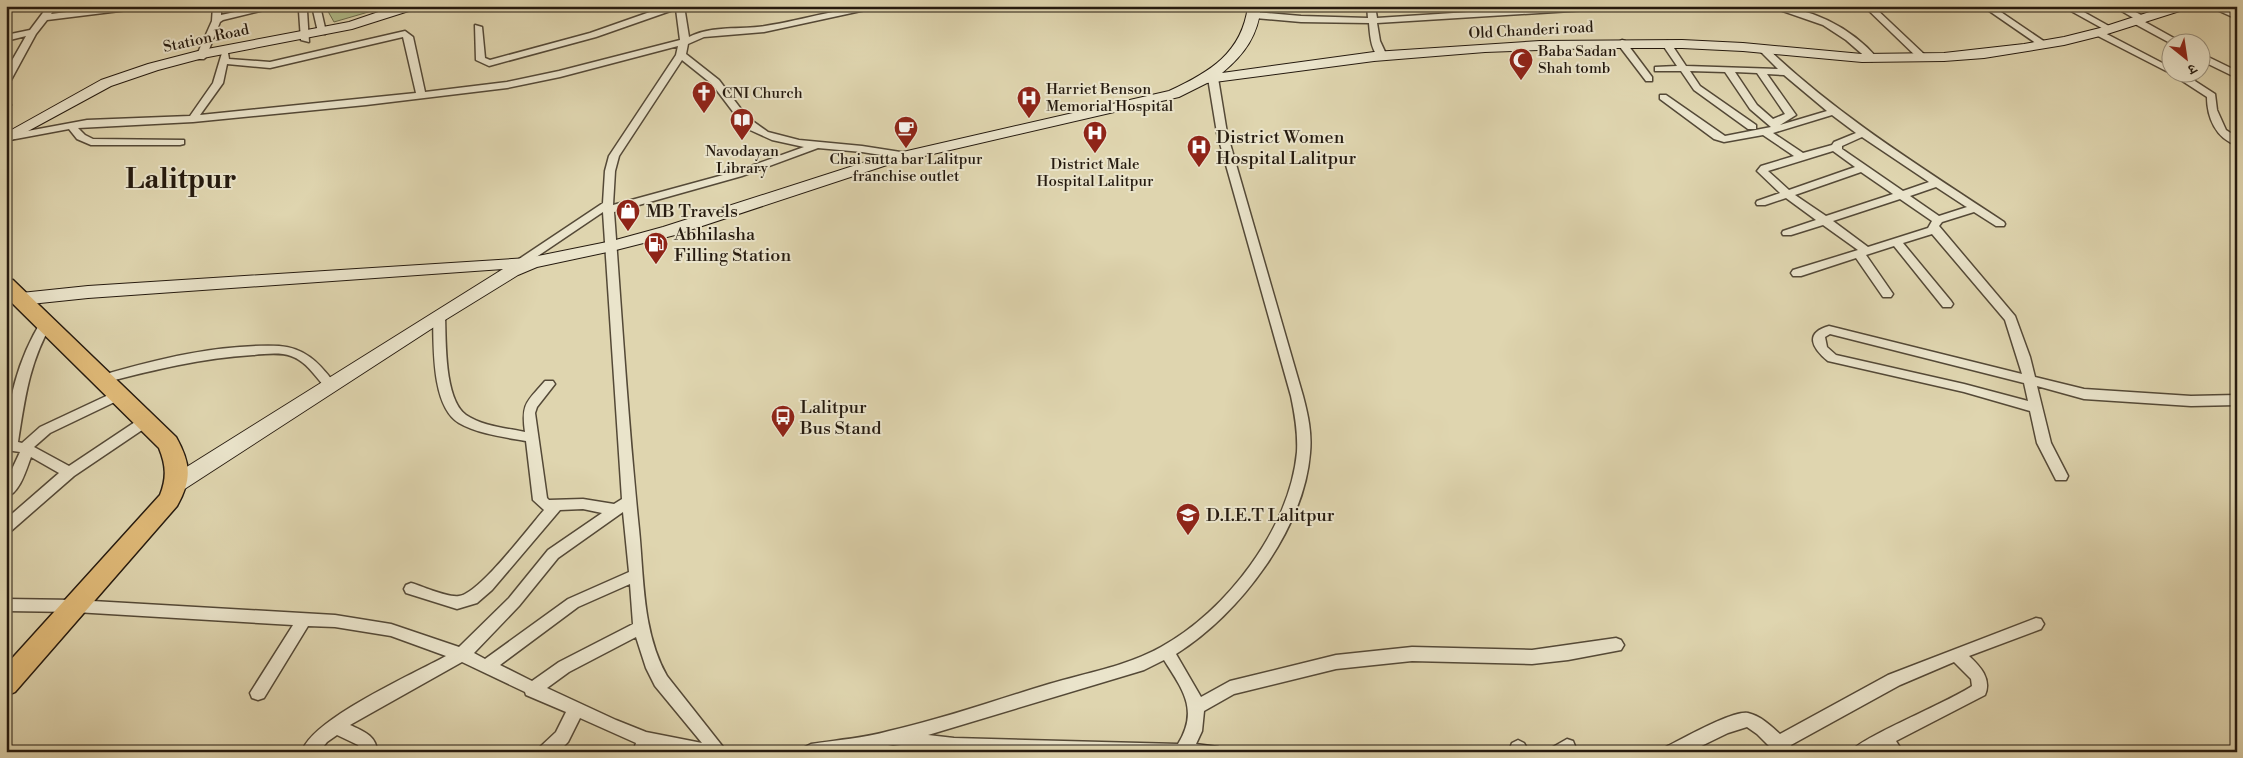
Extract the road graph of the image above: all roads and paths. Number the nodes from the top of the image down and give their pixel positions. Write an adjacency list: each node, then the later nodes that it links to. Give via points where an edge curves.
1 (83, 6): 23 (street)
2 (136, 6): 23 (street)
3 (217, 6): 25 (street)
4 (300, 6): 34 (street)
5 (316, 6): 30 (street)
6 (410, 6): 30 (main road, Station Road, via 352,26)
7 (420, 6): 34 (street, via 357,28)
8 (676, 6): 28 (street, via 593,35 489,63 481,60)
9 (680, 6): 35 (street)
10 (880, 6): 35 (street, via 764,29)
11 (1371, 6): 26 (street)
12 (1603, 6): 26 (street)
13 (1772, 6): 44 (street, via 1835,27 1848,35)
14 (1868, 6): 45 (street)
15 (1986, 6): 38 (street)
16 (2066, 6): 31 (street)
17 (2117, 6): 27 (street)
18 (2181, 6): 27 (street, Old Chanderi road)
19 (2212, 6): 24 (street)
20 (271, 7): 21 (street)
21 (238, 10): 25 (street)
22 (1255, 10): 26 (street, via 1310,19); 56 (street, via 1250,32 1238,50)
23 (48, 12): 29 (street)
24 (2237, 16)
25 (216, 21): 41 (street)
26 (1374, 21): 42 (street, via 1375,41)
27 (2141, 21): 31 (street, Old Chanderi road); 32 (street)
28 (478, 27)
29 (33, 32): 33 (street); 55 (street)
30 (322, 32): 34 (main road, Station Road)
31 (2105, 32): 38 (street, Old Chanderi road); 47 (street)
32 (2160, 32)
33 (6, 38)
34 (306, 38): 41 (main road, Station Road); 43 (street)
35 (694, 38): 40 (street); 58 (street, via 537,80)
36 (1622, 43): 37 (street, Old Chanderi road); 42 (street, Old Chanderi road, via 1537,45); 54 (street)
37 (1667, 44): 39 (street, Old Chanderi road); 48 (street)
38 (2043, 44): 45 (street, Old Chanderi road, via 1976,55)
39 (1763, 49): 44 (street, Old Chanderi road); 52 (street)
40 (681, 55): 72 (street, via 722,88 752,127 770,136); 81 (street, via 614,156 610,170)
41 (201, 56): 43 (street); 69 (street, via 98,89)
42 (1382, 56): 56 (street, Old Chanderi road)
43 (225, 57): 58 (street, via 270,65 405,34 409,37); 63 (street, via 218,84)
44 (1866, 58): 45 (street, Old Chanderi road)
45 (1923, 58)
46 (2210, 61): 53 (street)
47 (2160, 64)
48 (1682, 68): 49 (street); 50 (street); 61 (street, via 1698,88)
49 (1658, 69)
50 (1728, 69): 51 (street); 60 (street)
51 (1760, 71): 52 (street); 66 (street, via 1791,115)
52 (1786, 72): 62 (street)
53 (2237, 75)
54 (1649, 78)
55 (7, 79)
56 (1209, 79): 74 (street, via 1153,100); 124 (street, via 1297,396 1304,437 1302,467 1295,497 1263,559 1238,595 1205,626)
57 (2190, 82): 71 (street, via 2212,96 2212,110 2222,132)
58 (421, 96): 63 (street)
59 (1664, 97): 68 (street)
60 (1751, 104): 61 (street); 66 (street)
61 (1728, 109): 65 (street)
62 (1833, 112): 66 (street); 67 (street)
63 (193, 118): 64 (street)
64 (72, 126): 69 (street); 70 (street, via 81,137 91,142)
65 (1752, 127): 66 (street); 68 (street)
66 (1772, 127): 68 (street, via 1727,140); 75 (street)
67 (1862, 134): 73 (street); 77 (street)
68 (1714, 135)
69 (8, 138)
70 (180, 142)
71 (2237, 142)
72 (814, 146): 74 (street, via 870,149); 81 (street, via 738,174)
73 (1836, 147): 75 (street); 76 (street)
74 (907, 156): 88 (street)
75 (1802, 157): 78 (street, via 1762,169)
76 (1862, 168): 78 (street); 79 (street)
77 (1937, 183): 79 (street); 82 (street)
78 (1789, 194): 80 (street); 83 (street)
79 (1901, 195): 83 (street); 85 (street)
80 (1761, 203)
81 (609, 207): 88 (street); 90 (street)
82 (1976, 208): 84 (street); 85 (street)
83 (1824, 221): 86 (street); 89 (street)
84 (2000, 224)
85 (1936, 225): 87 (street); 98 (street, via 2011,319)
86 (1787, 233)
87 (1896, 242): 89 (street); 94 (street)
88 (612, 246): 90 (street); 112 (street)
89 (1862, 252): 91 (street); 92 (street)
90 (526, 262): 93 (street); 95 (street)
91 (1797, 273)
92 (1887, 294)
93 (11, 296): 96 (main road)
94 (1947, 304)
95 (439, 316): 99 (street); 105 (street, via 444,378 448,400 454,410 461,418 476,424)
96 (46, 324): 97 (main road); 106 (street, via 26,358)
97 (103, 379): 99 (street, via 197,355 274,350 300,355 317,368); 101 (main road)
98 (2029, 381): 102 (street, via 2084,394 2191,401); 103 (street); 103 (street, via 1859,336 1829,330 1820,335 1821,350 1832,358)
99 (329, 384): 110 (street)
100 (550, 384): 105 (street, via 528,413)
101 (120, 395): 104 (main road); 107 (street, via 45,430)
102 (2237, 400)
103 (2034, 407): 109 (street, via 2044,443)
104 (146, 421): 108 (street); 110 (main road, via 168,442 177,464)
105 (532, 438): 113 (street, via 540,500 546,505)
106 (8, 448): 107 (street)
107 (27, 449): 108 (street); 111 (street, via 14,483)
108 (69, 472): 115 (street)
109 (2061, 476)
110 (176, 484): 119 (main road, via 145,529)
111 (6, 492)
112 (630, 501): 114 (street); 116 (street)
113 (556, 505): 114 (street, via 583,504); 117 (street, via 487,586 472,599 457,603)
114 (616, 510): 126 (street, via 553,554 505,612)
115 (6, 527)
116 (636, 575): 122 (street); 127 (street, via 573,603)
117 (412, 589)
118 (6, 605): 119 (street)
119 (75, 606): 120 (street); 128 (main road)
120 (304, 620): 126 (street, via 335,621 391,630); 130 (street)
121 (2036, 624): 125 (street)
122 (641, 627): 129 (street, via 564,667); 144 (street, via 661,681)
123 (1616, 645): 131 (street, via 1532,657 1412,654 1336,662 1230,688)
124 (1167, 652): 131 (street, via 1191,691); 135 (street, via 1144,663)
125 (1956, 654): 134 (street, via 1979,676 1979,690); 137 (street, via 1894,680)
126 (462, 655): 127 (street); 133 (street, via 379,698)
127 (486, 667): 129 (street)
128 (6, 684)
129 (532, 690): 132 (street)
130 (258, 693)
131 (1196, 708): 140 (street, via 1194,730)
132 (576, 709): 136 (street); 142 (street, via 562,737)
133 (336, 726): 138 (street); 141 (street, via 364,740)
134 (1884, 738): 148 (street); 149 (street)
135 (888, 739): 139 (street); 145 (street)
136 (643, 745): 143 (street)
137 (1782, 748): 147 (street, via 1754,722 1745,719 1736,720)
138 (311, 749)
139 (1084, 750): 140 (street)
140 (1183, 751): 146 (street)
141 (369, 752)
142 (546, 752)
143 (707, 752)
144 (719, 752)
145 (811, 752)
146 (1212, 752)
147 (1672, 752)
148 (1859, 752)
149 (1896, 752)

